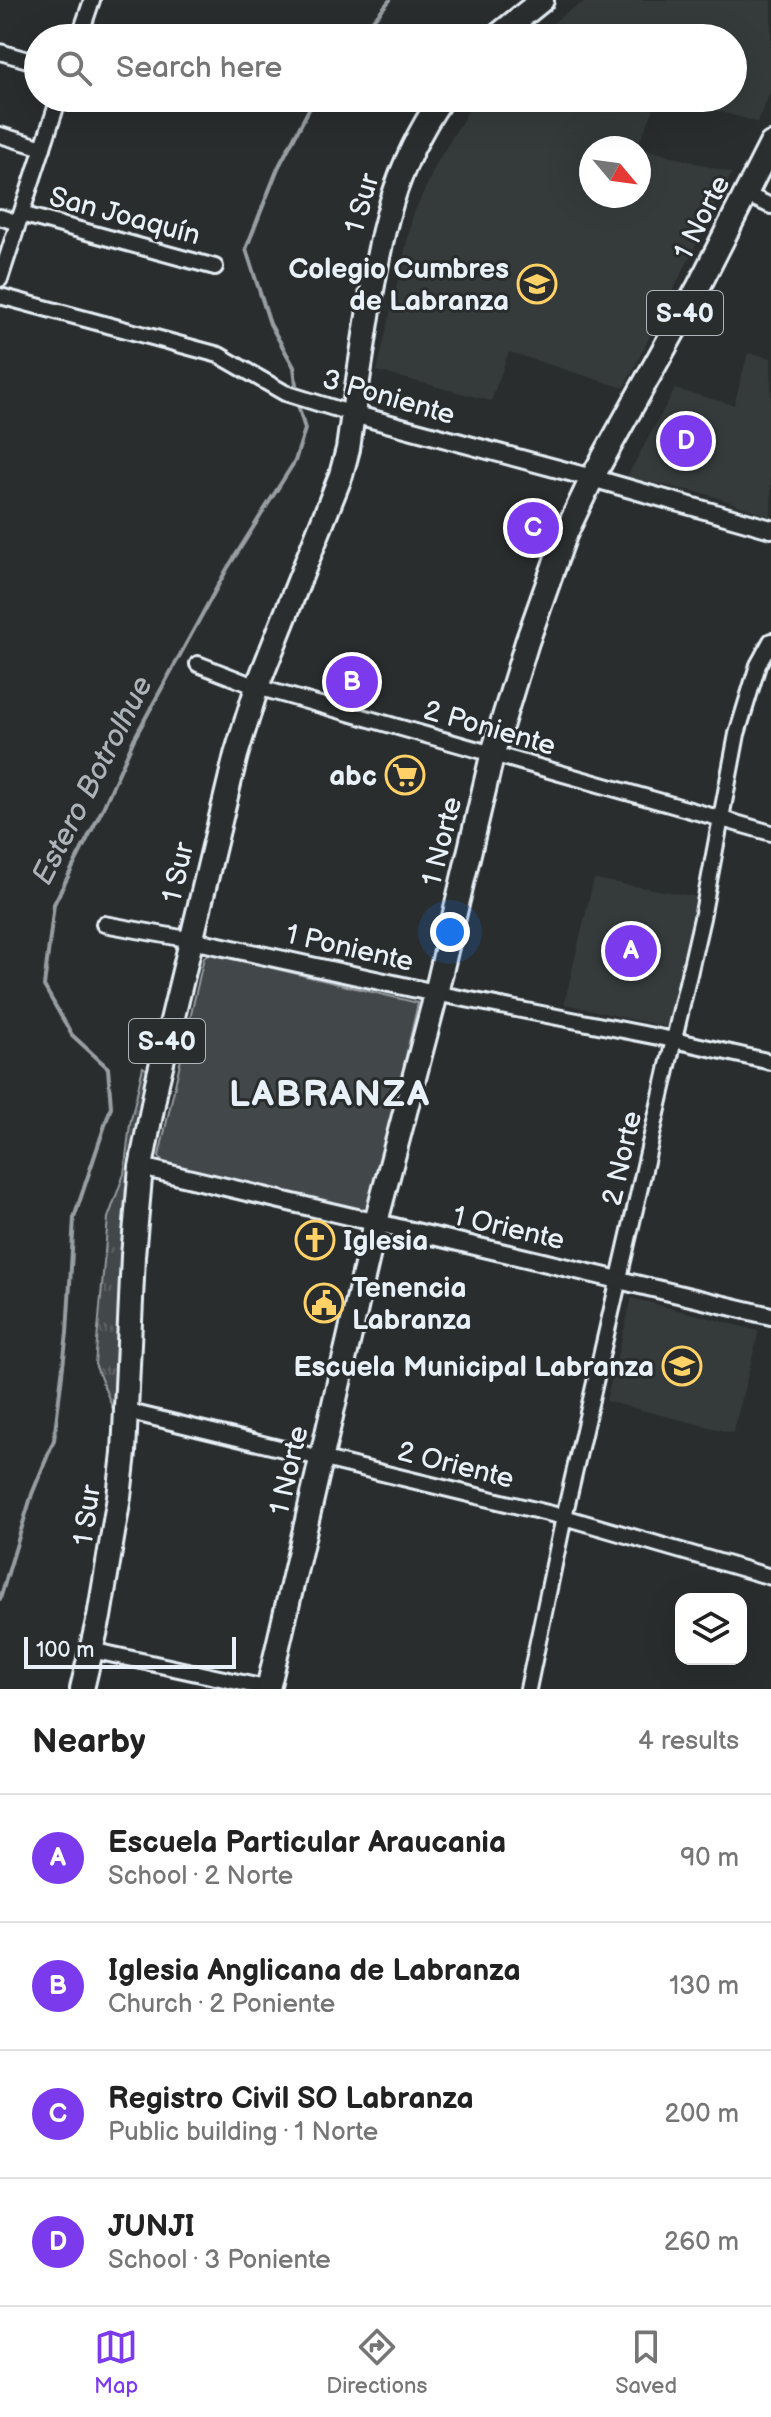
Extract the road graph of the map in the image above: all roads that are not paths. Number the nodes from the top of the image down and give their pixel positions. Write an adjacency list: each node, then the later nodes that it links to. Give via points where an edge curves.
1 (542, 0): 4 (main road)
2 (86, 1): 3 (street)
3 (85, 24)
4 (512, 24)
5 (0, 52): 6 (street)
6 (24, 59)
7 (55, 112): 11 (street)
8 (434, 112): 19 (main road, 1 Sur / S-40, via 409,155 384,222)
9 (0, 135): 11 (street)
10 (771, 144): 12 (main road, 1 Norte / S-40)
11 (43, 148): 15 (street)
12 (747, 195): 13 (street); 20 (main road, 1 Norte / S-40)
13 (771, 206)
14 (0, 217): 15 (street, San Joaquín)
15 (20, 218): 16 (street, San Joaquín); 17 (street)
16 (215, 267)
17 (0, 279)
18 (0, 296): 19 (street, 3 Poniente, via 219,355 285,393)
19 (353, 414): 20 (street, 3 Poniente); 24 (main road, 1 Sur / S-40, via 341,475)
20 (592, 478): 21 (street, 3 Poniente); 25 (main road, 1 Norte / S-40, via 565,535)
21 (771, 529)
22 (771, 641): 26 (street, 2 Norte, via 737,734)
23 (198, 664): 24 (street, 2 Poniente)
24 (257, 687): 25 (street, 2 Poniente); 29 (main road, 1 Sur / S-40)
25 (492, 756): 26 (street, 2 Poniente); 30 (main road, 1 Norte / S-40)
26 (721, 818): 27 (street, 2 Poniente); 31 (street, 2 Norte)
27 (771, 833)
28 (104, 924): 29 (street, 1 Poniente)
29 (192, 940): 30 (street, 1 Poniente); 33 (main road, 1 Sur / S-40)
30 (435, 993): 31 (street, 1 Poniente); 34 (main road, 1 Norte / S-40)
31 (674, 1040): 32 (street, 1 Poniente); 35 (street, 2 Norte)
32 (771, 1062)
33 (141, 1167): 34 (street, 1 Oriente); 37 (main road, 1 Sur / S-40)
34 (376, 1222): 35 (street, 1 Oriente); 38 (main road, 1 Norte / S-40)
35 (620, 1280): 36 (street, 1 Oriente); 39 (street, 2 Norte)
36 (771, 1316)
37 (126, 1411): 38 (street, 2 Oriente); 41 (main road, 1 Sur / S-40, via 114,1539)
38 (322, 1457): 39 (street, 2 Oriente); 43 (main road, 1 Norte / S-40)
39 (564, 1517): 40 (street, 2 Oriente); 44 (street, 2 Norte)
40 (771, 1577)
41 (91, 1650): 42 (main road, 1 Sur / S-40); 43 (street)
42 (82, 1689)
43 (269, 1689)
44 (528, 1689)

